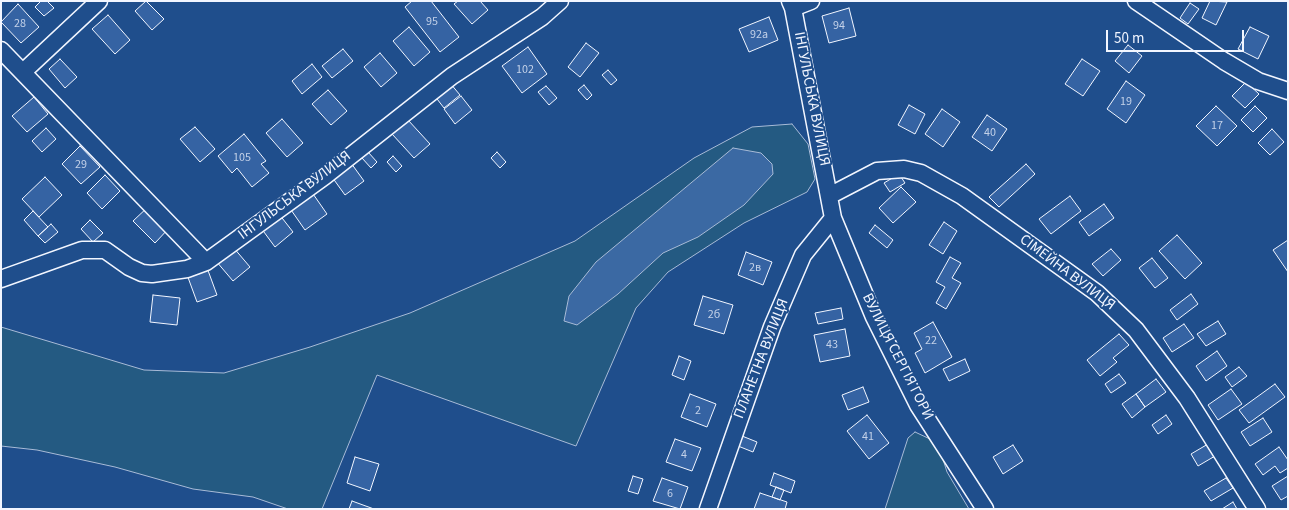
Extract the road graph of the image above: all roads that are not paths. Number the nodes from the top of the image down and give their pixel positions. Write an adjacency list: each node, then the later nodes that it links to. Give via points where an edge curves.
1 (99, 1): 7 (street)
2 (560, 1): 11 (street, ІНГУЛЬСЬКА ВУЛИЦЯ, via 452,76 325,176)
3 (811, 1): 5 (street)
4 (1136, 1): 8 (street, via 1224,61 1258,81)
5 (792, 4): 9 (street, ІНГУЛЬСЬКА ВУЛИЦЯ)
6 (1, 50): 7 (street)
7 (23, 72): 11 (street)
8 (1288, 91)
9 (830, 196): 10 (street, ВУЛИЦЯ СЕРГІЯ ГОРИ); 15 (street, СІМЕЙНА ВУЛИЦЯ, via 877,171 904,169 921,173 962,196 1098,293 1136,330 1187,398)
10 (833, 218): 13 (street, ПЛАНЕТНА ВУЛИЦЯ, via 803,255); 14 (street, ВУЛИЦЯ СЕРГІЯ ГОРИ, via 874,317 918,405)
11 (206, 262): 12 (street, ІНГУЛЬСЬКА ВУЛИЦЯ, via 186,269 142,273 105,250 88,249)
12 (1, 279)
13 (708, 509)
14 (985, 509)
15 (1257, 509)

